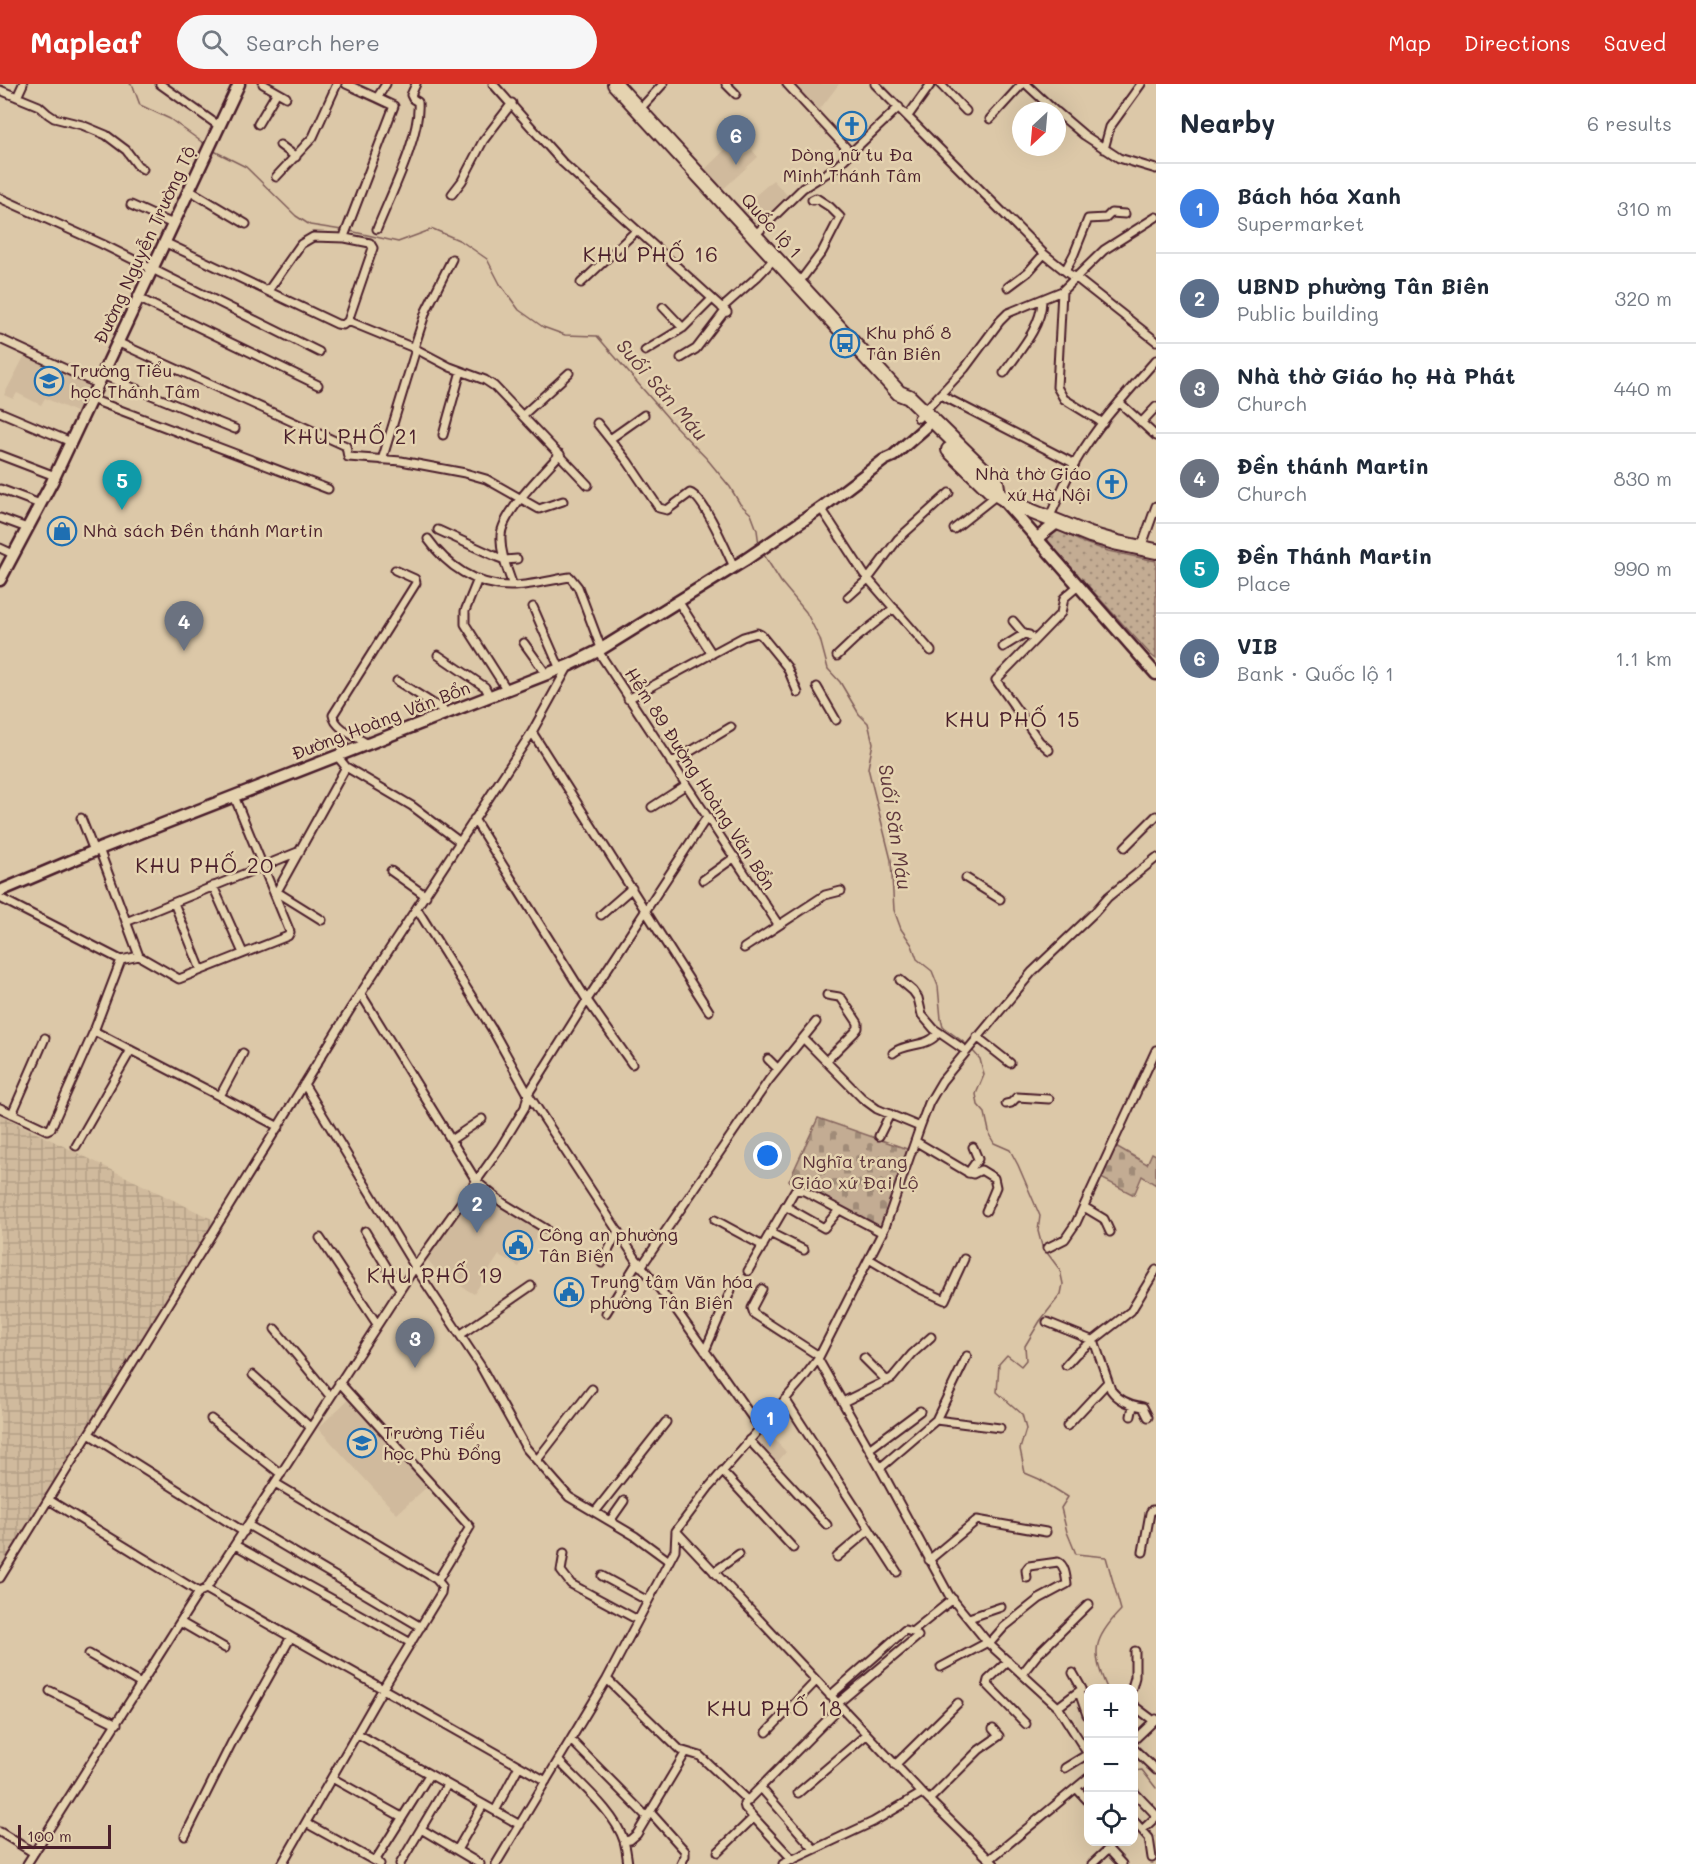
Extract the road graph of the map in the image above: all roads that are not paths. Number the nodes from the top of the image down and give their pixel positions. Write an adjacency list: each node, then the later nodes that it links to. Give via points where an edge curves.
1 (23, 84): 22 (street)
2 (160, 84): 34 (street)
3 (263, 84): 20 (street)
4 (337, 84): 38 (street, via 313,137)
5 (346, 84): 24 (street)
6 (386, 84): 24 (street)
7 (416, 84): 51 (street, via 411,95 418,102 412,141)
8 (493, 84): 26 (street)
9 (615, 84): 28 (highway, Quốc lộ 1)
10 (663, 84): 28 (street)
11 (726, 84): 21 (street)
12 (787, 84): 37 (street)
13 (875, 84): 27 (street)
14 (930, 84): 30 (street)
15 (940, 84): 29 (street)
16 (1024, 84): 25 (street); 31 (street)
17 (1141, 84): 36 (street, via 1110,127)
18 (237, 85): 34 (main road, Đường Nguyễn Trường Tộ)
19 (0, 90): 22 (street)
20 (277, 92): 23 (street); 33 (street)
21 (736, 94)
22 (17, 96): 40 (street, via 54,117 106,135)
23 (286, 97)
24 (377, 98): 53 (street, via 394,106)
25 (1045, 102)
26 (512, 103): 43 (street, via 483,141); 52 (street, via 563,163)
27 (899, 107): 30 (street); 37 (street)
28 (639, 110): 54 (highway, Quốc lộ 1)
29 (966, 111)
30 (908, 116): 56 (street)
31 (990, 119)
32 (1066, 120): 36 (street)
33 (258, 124)
34 (219, 126): 42 (main road, Đường Nguyễn Trường Tộ)
35 (280, 145): 38 (street)
36 (1104, 149): 39 (street, via 1119,158)
37 (852, 153): 54 (street, via 803,189)
38 (296, 157): 41 (street)
39 (1155, 167)
40 (143, 169)
41 (276, 177)
42 (189, 190): 49 (main road, Đường Nguyễn Trường Tộ); 50 (street)
43 (452, 194)
44 (0, 198): 59 (street)
45 (812, 200): 63 (street, via 823,201 840,217 822,252)
46 (131, 205): 49 (street)
47 (1125, 214): 60 (street, via 1088,219)
48 (1156, 217): 61 (street, via 1104,250)
49 (173, 224): 55 (main road, Đường Nguyễn Trường Tộ)
50 (246, 224)
51 (377, 229)
52 (637, 230): 62 (street); 68 (street)
53 (346, 233): 65 (street, via 313,237 301,244); 72 (street, via 374,248)
54 (755, 235): 57 (highway, Quốc lộ 1)
55 (164, 242): 59 (main road, Đường Nguyễn Trường Tộ); 65 (street)
56 (1044, 254): 60 (street); 64 (street)
57 (775, 258): 63 (highway, Quốc lộ 1); 71 (street)
58 (453, 260): 77 (street, via 426,311)
59 (152, 268): 67 (main road, Đường Nguyễn Trường Tộ); 79 (street)
60 (1065, 271): 61 (street)
61 (1075, 277): 66 (street); 75 (street)
62 (581, 283)
63 (798, 284): 94 (highway, Quốc lộ 1, via 899,393 909,397)
64 (1008, 287)
65 (268, 291): 72 (street, via 337,324)
66 (1062, 291): 69 (street); 96 (street, via 1057,387 1064,399)
67 (138, 298): 76 (main road, Đường Nguyễn Trường Tộ); 86 (street)
68 (712, 299): 71 (street); 73 (street)
69 (1042, 301): 84 (street, via 1038,322); 87 (street, via 1000,321)
70 (663, 307): 73 (street)
71 (724, 310): 80 (street, via 696,350)
72 (348, 321): 77 (street)
73 (683, 328): 78 (street)
74 (0, 339): 85 (street)
75 (1156, 341)
76 (117, 342): 85 (main road, Đường Nguyễn Trường Tộ); 105 (street, via 346,446 348,457)
77 (415, 348): 82 (street); 105 (street)
78 (645, 351)
79 (319, 352)
80 (681, 358)
81 (1156, 360): 89 (street)
82 (461, 371): 92 (street, via 494,386); 99 (street)
83 (569, 373): 92 (street)
84 (1004, 373)
85 (100, 380): 88 (main road, Đường Nguyễn Trường Tộ); 98 (street)
86 (318, 385)
87 (941, 395): 94 (street); 106 (street)
88 (91, 399): 102 (main road, Đường Nguyễn Trường Tộ); 110 (street)
89 (1119, 402): 96 (street); 97 (street)
90 (1156, 407): 97 (street)
91 (0, 412): 102 (street)
92 (523, 415): 103 (street)
93 (644, 415): 101 (street)
94 (925, 420): 112 (highway, Quốc lộ 1, via 996,482); 117 (main road, Đường Hoàng Văn Bổn, via 893,456)
95 (597, 423): 101 (street)
96 (1103, 423): 106 (street)
97 (1141, 423): 100 (street)
98 (234, 429)
99 (443, 435)
100 (1156, 436)
101 (610, 439): 131 (street, via 659,508 667,510 690,493 695,495)
102 (71, 442): 107 (main road, Đường Nguyễn Trường Tộ)
103 (560, 454): 108 (street); 113 (street)
104 (0, 455): 107 (street)
105 (382, 460): 113 (street, via 465,473)
106 (1075, 464): 119 (street)
107 (55, 476): 115 (main road, Đường Nguyễn Trường Tộ)
108 (588, 485)
109 (0, 489): 115 (street)
110 (328, 489)
111 (949, 493): 134 (street, via 898,539)
112 (998, 494): 119 (highway); 121 (street); 124 (main road)
113 (521, 497): 114 (street, via 538,509); 130 (street, via 501,531)
114 (563, 501)
115 (40, 504): 120 (main road, Đường Nguyễn Trường Tộ)
116 (1156, 506): 126 (street)
117 (821, 508): 131 (main road, Đường Hoàng Văn Bổn); 134 (street)
118 (0, 518): 120 (street)
119 (1054, 520): 124 (main road); 126 (highway, via 1090,535)
120 (27, 528): 128 (main road, Đường Nguyễn Trường Tộ)
121 (954, 529)
122 (438, 530): 130 (street)
123 (428, 539): 133 (street, via 460,572)
124 (1036, 539): 137 (main road)
125 (0, 548): 128 (street)
126 (1141, 548): 127 (highway)
127 (1156, 551)
128 (13, 554): 135 (main road, Đường Nguyễn Trường Tộ)
129 (517, 559): 130 (street)
130 (505, 560): 136 (street)
131 (734, 567): 139 (main road, Đường Hoàng Văn Bổn)
132 (395, 570): 165 (street, via 415,578 416,583 333,715 335,723)
133 (478, 579): 136 (street); 157 (street, via 465,611 465,624)
134 (868, 579): 138 (street); 141 (street)
135 (0, 580)
136 (513, 586): 147 (street, Hẻm 89 Đường Hoàng Văn Bổn, via 570,577 578,587)
137 (1078, 586): 144 (street, via 1064,598 1061,613); 153 (main road)
138 (848, 597)
139 (678, 601): 147 (main road, Đường Hoàng Văn Bổn); 149 (street)
140 (533, 607): 152 (street)
141 (894, 608): 148 (street); 151 (street)
142 (1012, 621): 143 (street)
143 (1024, 634): 144 (street); 146 (street)
144 (1034, 640): 166 (street, via 998,676 996,683)
145 (524, 643): 154 (street)
146 (1002, 647)
147 (599, 650): 152 (main road, Đường Hoàng Văn Bổn); 160 (street, Hẻm 89 Đường Hoàng Văn Bổn)
148 (931, 651)
149 (712, 654): 158 (street, via 757,633 787,667); 160 (street)
150 (438, 655): 159 (street, via 485,687)
151 (837, 656)
152 (565, 667): 154 (main road, Đường Hoàng Văn Bổn); 164 (street)
153 (1156, 674)
154 (547, 675): 157 (main road, Đường Hoàng Văn Bổn)
155 (397, 681): 161 (street)
156 (817, 687): 162 (street)
157 (507, 690): 159 (main road, Đường Hoàng Văn Bổn)
158 (798, 693)
159 (490, 697): 161 (main road, Đường Hoàng Văn Bổn)
160 (628, 699): 168 (street, Hẻm 89 Đường Hoàng Văn Bổn)
161 (448, 713): 165 (main road, Đường Hoàng Văn Bổn)
162 (836, 720)
163 (731, 727): 168 (street)
164 (532, 732): 176 (street); 188 (street)
165 (368, 744): 167 (main road, Đường Hoàng Văn Bổn)
166 (1049, 750)
167 (337, 756): 169 (street); 171 (main road, Đường Hoàng Văn Bổn)
168 (671, 763): 170 (street, Hẻm 89 Đường Hoàng Văn Bổn)
169 (346, 768): 177 (street, via 412,806); 180 (street)
170 (686, 784): 172 (street); 174 (street, Hẻm 89 Đường Hoàng Văn Bổn)
171 (234, 796): 179 (main road, Đường Hoàng Văn Bổn); 183 (street)
172 (652, 807)
173 (1156, 816): 178 (street)
174 (707, 817): 181 (street, Hẻm 89 Đường Hoàng Văn Bổn); 197 (street)
175 (81, 818): 179 (street)
176 (474, 819): 177 (street); 210 (street)
177 (460, 842): 192 (street)
178 (1125, 847)
179 (97, 850): 189 (main road, Đường Hoàng Văn Bổn); 200 (street)
180 (300, 851): 183 (street); 191 (street)
181 (735, 857): 186 (street); 201 (street, Hẻm 89 Đường Hoàng Văn Bổn)
182 (1156, 858): 215 (street, via 1108,897 1032,972)
183 (262, 866): 187 (street); 191 (street)
184 (391, 871): 192 (street)
185 (966, 878): 194 (street)
186 (703, 879)
187 (213, 886): 195 (street); 203 (street)
188 (632, 888): 197 (street); 198 (street)
189 (0, 891)
190 (841, 891): 201 (street, via 825,895 789,921)
191 (276, 894): 199 (street); 203 (street, via 289,936)
192 (426, 896): 196 (street)
193 (0, 898): 205 (street)
194 (1000, 899)
195 (174, 903): 200 (street); 206 (street)
196 (417, 909): 208 (street); 229 (street)
197 (646, 912): 210 (street); 211 (street)
198 (601, 915)
199 (322, 920)
200 (126, 922): 204 (street)
201 (778, 924): 202 (street)
202 (744, 948)
203 (243, 953): 206 (street)
204 (139, 956): 205 (street); 206 (street, via 179,979)
205 (121, 960): 213 (street)
206 (201, 970)
207 (900, 980): 214 (street, via 913,991 922,1015)
208 (361, 994): 228 (street); 240 (street)
209 (827, 995): 224 (street, via 842,999 858,1028)
210 (587, 1000): 226 (street); 229 (street)
211 (709, 1011)
212 (816, 1022): 217 (street)
213 (94, 1031): 219 (street); 234 (street, via 51,1128 47,1130)
214 (938, 1033): 218 (street); 222 (street, via 929,1041)
215 (978, 1037): 218 (street); 225 (street)
216 (45, 1038): 234 (street)
217 (804, 1039): 224 (street); 227 (street)
218 (968, 1048): 238 (street, via 929,1103)
219 (131, 1050): 230 (street); 242 (street)
220 (1156, 1050): 247 (street)
221 (243, 1053): 230 (street)
222 (893, 1053)
223 (768, 1059): 227 (street)
224 (826, 1061): 235 (street, via 862,1098)
225 (1010, 1062)
226 (632, 1064)
227 (778, 1069): 264 (street)
228 (304, 1084): 237 (street); 265 (street)
229 (528, 1094): 245 (street, via 525,1107); 253 (street)
230 (220, 1096): 237 (street)
231 (1049, 1099): 232 (street, via 1017,1097)
232 (1006, 1104)
233 (0, 1108): 234 (street)
234 (12, 1114)
235 (890, 1114): 238 (street); 239 (street)
236 (482, 1119): 240 (street)
237 (279, 1127): 303 (street)
238 (920, 1127): 241 (street)
239 (879, 1136)
240 (451, 1140): 245 (street)
241 (915, 1141): 244 (street); 256 (street)
242 (76, 1146)
243 (973, 1147): 244 (street, via 978,1159)
244 (968, 1173): 249 (street, via 984,1171 996,1181)
245 (477, 1182): 251 (street); 265 (street)
246 (785, 1206): 248 (street, via 799,1189); 248 (street, via 824,1228); 255 (street)
247 (1084, 1207): 254 (street, via 1104,1219); 259 (street, via 1065,1239)
248 (839, 1210): 256 (street)
249 (986, 1211)
250 (716, 1220): 258 (street)
251 (546, 1229)
252 (365, 1231): 269 (street)
253 (618, 1231): 263 (street); 264 (street)
254 (1110, 1232)
255 (770, 1233): 258 (street); 260 (street)
256 (882, 1233): 261 (street)
257 (320, 1238): 274 (street)
258 (763, 1246): 267 (street)
259 (1047, 1248)
260 (804, 1250)
261 (869, 1259): 262 (street, via 945,1300); 281 (street)
262 (964, 1259)
263 (602, 1263)
264 (639, 1264): 272 (street); 279 (street)
265 (415, 1267): 269 (street); 276 (street)
266 (1156, 1270): 278 (street, via 1131,1311)
267 (748, 1271)
268 (531, 1286): 276 (street)
269 (400, 1289): 274 (street)
270 (762, 1289): 281 (street, via 752,1308 754,1314)
271 (731, 1290): 279 (street)
272 (606, 1313)
273 (1047, 1322): 278 (street)
274 (377, 1324): 286 (street)
275 (275, 1329): 289 (street)
276 (460, 1335): 306 (street, via 526,1448)
277 (931, 1337): 285 (street)
278 (1094, 1341): 283 (street); 287 (street)
279 (705, 1351): 301 (street)
280 (967, 1356): 297 (street)
281 (818, 1358): 290 (street); 291 (street)
282 (864, 1358): 285 (street)
283 (1065, 1365)
284 (253, 1375): 300 (street)
285 (887, 1381): 291 (street)
286 (339, 1382): 289 (street); 334 (street, via 470,1527)
287 (1108, 1382): 292 (street, via 1116,1396); 299 (street)
288 (592, 1389): 306 (street)
289 (330, 1396): 300 (street)
290 (785, 1399): 301 (street); 318 (street)
291 (843, 1402): 305 (street)
292 (1133, 1406): 294 (street); 295 (street, via 1143,1407)
293 (921, 1411): 305 (street)
294 (1131, 1416)
295 (1148, 1417)
296 (211, 1419): 309 (street)
297 (936, 1420): 302 (street); 307 (street)
298 (666, 1422): 314 (street)
299 (1067, 1426)
300 (310, 1427): 309 (street)
301 (759, 1427): 304 (street)
302 (1000, 1428)
303 (89, 1434): 311 (street); 317 (street)
304 (749, 1440): 308 (street); 316 (street)
305 (869, 1449): 307 (street)
306 (537, 1460): 314 (street, via 570,1497)
307 (880, 1468): 327 (street)
308 (722, 1471): 319 (street); 322 (street)
309 (281, 1474): 310 (street)
310 (275, 1483): 317 (street); 334 (street)
311 (49, 1500): 332 (street); 335 (street)
312 (624, 1501): 315 (street)
313 (1156, 1510): 323 (street, via 1150,1513)
314 (595, 1512): 315 (street)
315 (610, 1521): 328 (street)
316 (827, 1525)
317 (246, 1528): 321 (street); 343 (street)
318 (869, 1530): 326 (street); 330 (street)
319 (676, 1532): 328 (street, via 677,1544); 329 (street)
320 (1046, 1532): 327 (street, via 977,1521)
321 (235, 1545): 335 (street); 346 (street)
322 (793, 1548)
323 (1143, 1552)
324 (564, 1553): 341 (street, via 561,1571 571,1584)
325 (739, 1554): 329 (street)
326 (837, 1557)
327 (929, 1560): 336 (street)
328 (669, 1561): 337 (street)
329 (714, 1572): 356 (street)
330 (897, 1572)
331 (602, 1576): 337 (street)
332 (0, 1578)
333 (1027, 1578): 347 (street, via 1029,1566 1058,1562 1067,1584 1023,1612)
334 (438, 1580): 343 (street, via 441,1593)
335 (202, 1591): 342 (street); 345 (street)
336 (953, 1599): 340 (street); 362 (street, via 912,1632 905,1630)
337 (648, 1601): 341 (street)
338 (1089, 1604): 354 (street)
339 (1001, 1607): 340 (street)
340 (969, 1618): 347 (street)
341 (638, 1620): 355 (street)
342 (180, 1622): 348 (street); 357 (street)
343 (421, 1627): 346 (street)
344 (918, 1636): 364 (street)
345 (291, 1637): 359 (street); 410 (street)
346 (411, 1642): 359 (street)
347 (989, 1643): 351 (street); 352 (street)
348 (225, 1648)
349 (1134, 1651): 358 (street)
350 (89, 1654): 357 (street)
351 (1008, 1661): 354 (street); 370 (street, via 987,1684)
352 (941, 1667)
353 (1073, 1673): 361 (street, via 1082,1688)
354 (1022, 1674): 365 (street)
355 (607, 1679): 376 (street); 378 (street)
356 (816, 1681): 362 (street); 372 (street)
357 (141, 1684): 369 (street)
358 (1133, 1684)
359 (382, 1690): 373 (street); 383 (street)
360 (50, 1691): 369 (street)
361 (1078, 1692): 365 (street); 366 (street)
362 (830, 1696): 364 (street)
363 (958, 1703): 382 (street)
364 (839, 1705): 374 (street); 391 (street)
365 (1058, 1707): 377 (street)
366 (1084, 1707)
367 (1138, 1709): 368 (street)
368 (1155, 1720): 375 (street)
369 (117, 1724): 415 (street)
370 (1026, 1724)
371 (993, 1729): 397 (street, via 999,1736 979,1750)
372 (767, 1732)
373 (358, 1734): 386 (street); 387 (street)
374 (866, 1735): 382 (street); 394 (street)
375 (1136, 1738)
376 (571, 1740): 381 (street); 401 (street)
377 (1084, 1746)
378 (686, 1752): 398 (street, via 700,1756); 401 (street)
379 (1138, 1753): 385 (street)
380 (1084, 1757): 384 (street)
381 (559, 1761): 388 (street); 411 (street, via 608,1813)
382 (895, 1765): 393 (street)
383 (519, 1766): 388 (street); 400 (street)
384 (1065, 1768)
385 (1156, 1770)
386 (429, 1775): 390 (street); 402 (street)
387 (332, 1778): 402 (street); 404 (street)
388 (546, 1781): 405 (street)
389 (1084, 1782): 392 (street)
390 (447, 1785): 399 (street); 407 (street)
391 (761, 1788): 398 (street); 412 (street)
392 (1076, 1788): 395 (street); 418 (street)
393 (922, 1793): 397 (street); 412 (street, via 873,1822)
394 (798, 1794)
395 (1084, 1796)
396 (1138, 1796): 408 (street, via 1156,1817)
397 (929, 1800): 418 (street)
398 (748, 1801): 403 (street, via 744,1806)
399 (483, 1805): 400 (street); 413 (street)
400 (495, 1812): 405 (street)
401 (648, 1814): 411 (street, via 634,1837); 426 (street, via 685,1851)
402 (402, 1817): 419 (street)
403 (753, 1818): 414 (street); 417 (street)
404 (306, 1823): 419 (street); 421 (street)
405 (520, 1826): 424 (street)
406 (1138, 1826): 408 (street)
407 (421, 1829): 413 (street); 422 (street)
408 (1142, 1830): 416 (street, via 1149,1838)
409 (0, 1832): 415 (street)
410 (184, 1836)
411 (624, 1841): 425 (street)
412 (814, 1849): 417 (street)
413 (457, 1850): 423 (street)
414 (718, 1852)
415 (34, 1853): 420 (street)
416 (1152, 1858)
417 (793, 1860): 427 (street)
418 (992, 1862)
419 (378, 1863)
420 (27, 1864)
421 (282, 1864)
422 (400, 1864)
423 (480, 1864)
424 (496, 1864)
425 (628, 1864)
426 (681, 1864)
427 (783, 1864)
428 (1092, 1864): 429 (street, via 1110,1851)
429 (1122, 1864)

